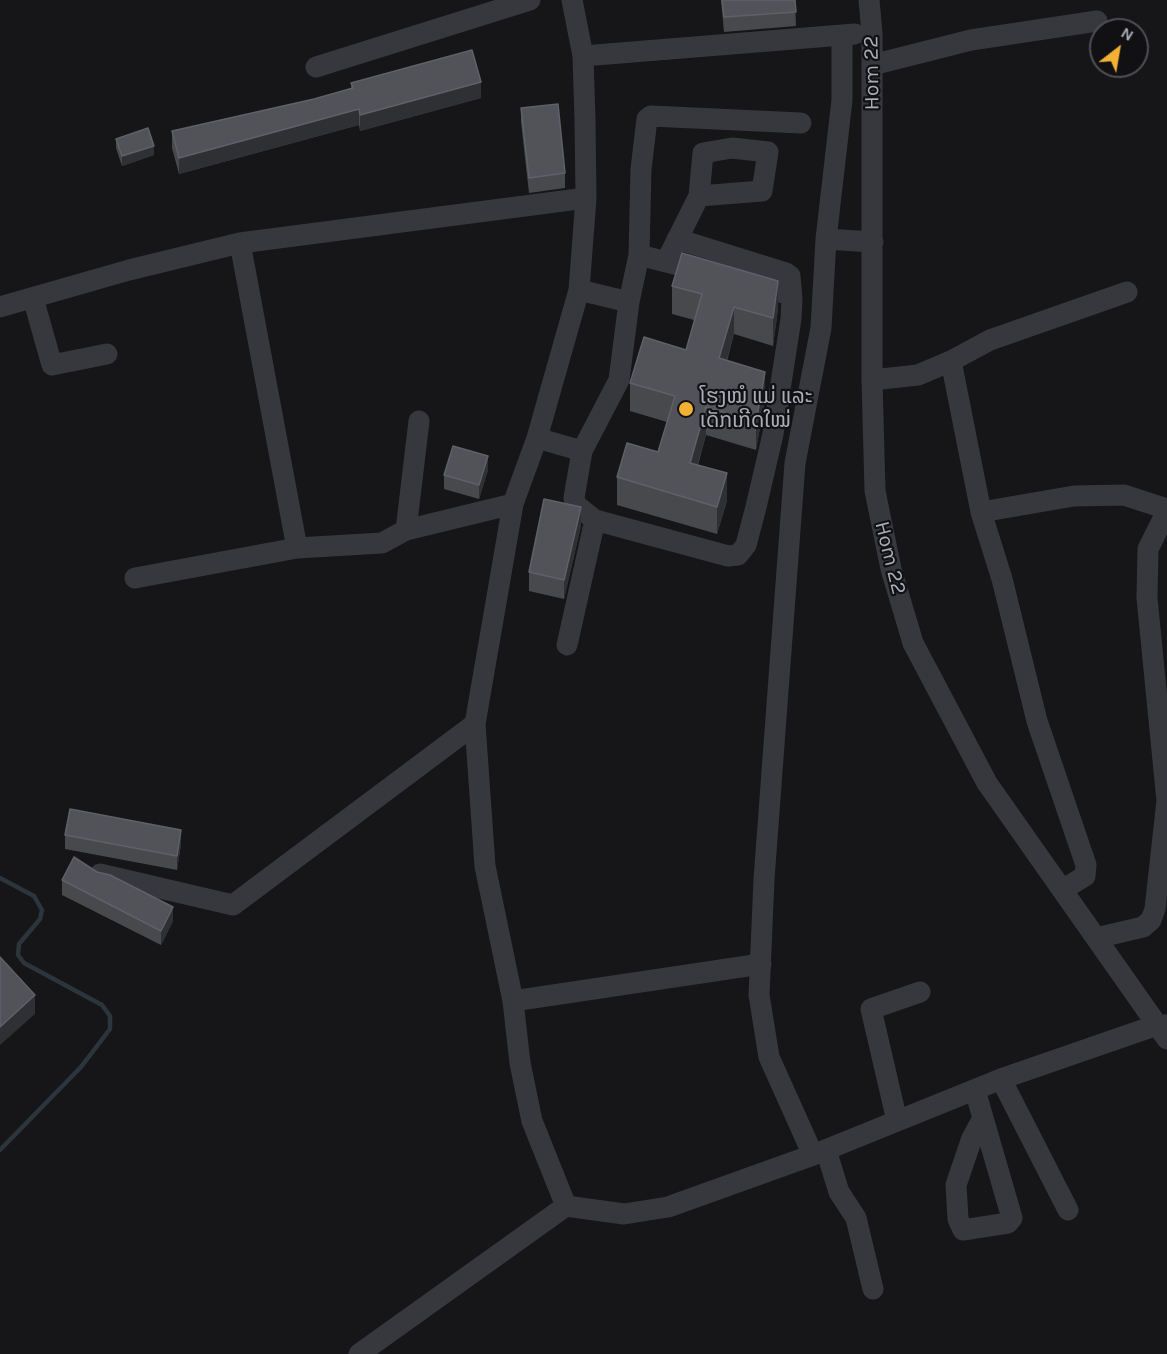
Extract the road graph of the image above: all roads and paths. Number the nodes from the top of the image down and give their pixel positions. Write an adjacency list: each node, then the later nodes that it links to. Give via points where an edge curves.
1 (530, 0): 9 (street)
2 (572, 0): 7 (street)
3 (869, 0): 5 (street, Hom 22)
4 (1089, 22): 8 (street, via 971,40)
5 (872, 33): 6 (street); 8 (street, Hom 22)
6 (842, 36): 7 (street); 13 (street, via 842,100)
7 (583, 56): 12 (street)
8 (872, 65): 15 (street, Hom 22)
9 (316, 67)
10 (801, 123): 17 (street, via 651,116 647,119 641,169)
11 (699, 196): 14 (street)
12 (586, 198): 16 (street); 19 (street)
13 (826, 238): 15 (street); 43 (street, via 821,328 795,463)
14 (677, 239): 18 (street); 22 (street, via 786,273 790,276)
15 (873, 242): 27 (street, Hom 22)
16 (240, 243): 21 (street); 36 (street)
17 (639, 255): 18 (street); 23 (street)
18 (666, 262): 22 (street, via 788,294)
19 (579, 290): 23 (street); 29 (street)
20 (1127, 292): 26 (street, via 990,340)
21 (33, 298): 24 (street); 25 (street, via 52,365)
22 (792, 299): 34 (street, via 773,434 746,545 738,555 728,556)
23 (629, 302): 30 (street, via 619,380)
24 (0, 307)
25 (106, 354)
26 (951, 361): 27 (street, via 918,375); 33 (street)
27 (872, 380): 41 (street, Hom 22, via 874,491 913,643 987,783)
28 (419, 422): 35 (street)
29 (537, 438): 30 (street); 31 (street)
30 (582, 451): 34 (street, via 574,498 576,505)
31 (513, 504): 35 (street); 39 (street)
32 (1167, 510): 33 (street, via 1124,495 1074,496); 42 (street, via 1148,549 1147,598 1167,801 1155,909 1143,927)
33 (981, 512): 41 (street, via 1037,721 1086,865 1085,876)
34 (595, 520): 38 (street)
35 (406, 530): 36 (street, via 382,543)
36 (297, 548): 37 (street)
37 (135, 578)
38 (567, 645)
39 (475, 724): 40 (street, via 234,905); 45 (street, via 485,866)
40 (99, 874)
41 (1062, 890): 42 (street, Hom 22)
42 (1096, 938): 46 (street, Hom 22)
43 (761, 964): 45 (street); 51 (street, via 759,995 769,1057)
44 (920, 992): 50 (street, via 871,1009)
45 (513, 1001): 52 (street, via 532,1121)
46 (1164, 1030): 47 (street)
47 (1002, 1079): 48 (street); 53 (street)
48 (975, 1090): 49 (street); 50 (street)
49 (983, 1118): 49 (street, via 1012,1218 1008,1223 963,1230 958,1219 956,1185)
50 (897, 1121): 51 (street)
51 (819, 1153): 52 (street, via 668,1207 624,1214); 54 (street, via 856,1218)
52 (566, 1206): 55 (street)
53 (1068, 1210)
54 (873, 1289)
55 (359, 1354)

